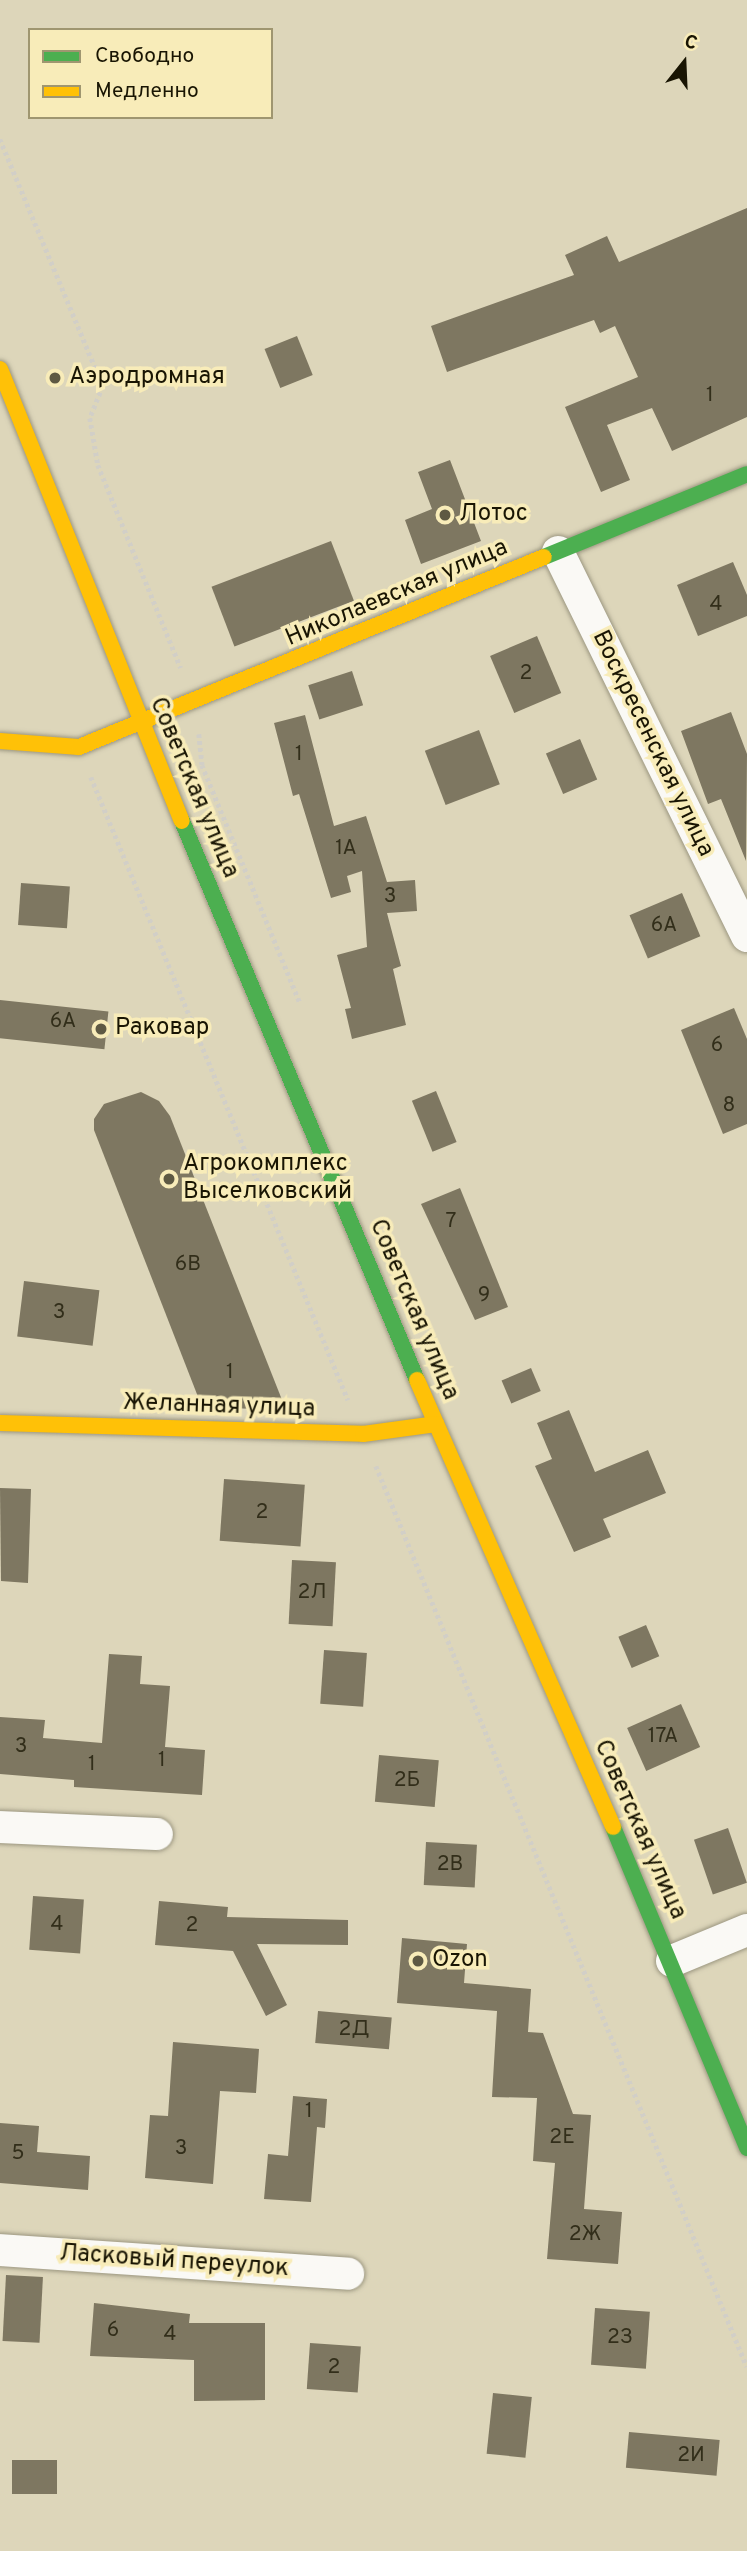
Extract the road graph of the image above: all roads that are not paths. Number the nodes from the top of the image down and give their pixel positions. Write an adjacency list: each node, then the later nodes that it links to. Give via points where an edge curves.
1 (0, 369): 4 (main road, Советская улица)
2 (747, 474): 3 (main road, Николаевская улица)
3 (558, 552): 4 (main road, Николаевская улица); 6 (street, Воскресенская улица)
4 (142, 724): 5 (main road, Николаевская улица, via 79,747); 8 (main road, Советская улица)
5 (0, 741)
6 (747, 936)
7 (0, 1423): 8 (main road, Желанная улица, via 363,1434)
8 (436, 1424): 12 (main road, Советская улица)
9 (0, 1827): 10 (street)
10 (157, 1835)
11 (747, 1930): 12 (street)
12 (673, 1961): 13 (main road, Советская улица)
13 (747, 2148)
14 (0, 2250): 15 (street, Ласковый переулок)
15 (348, 2274)

